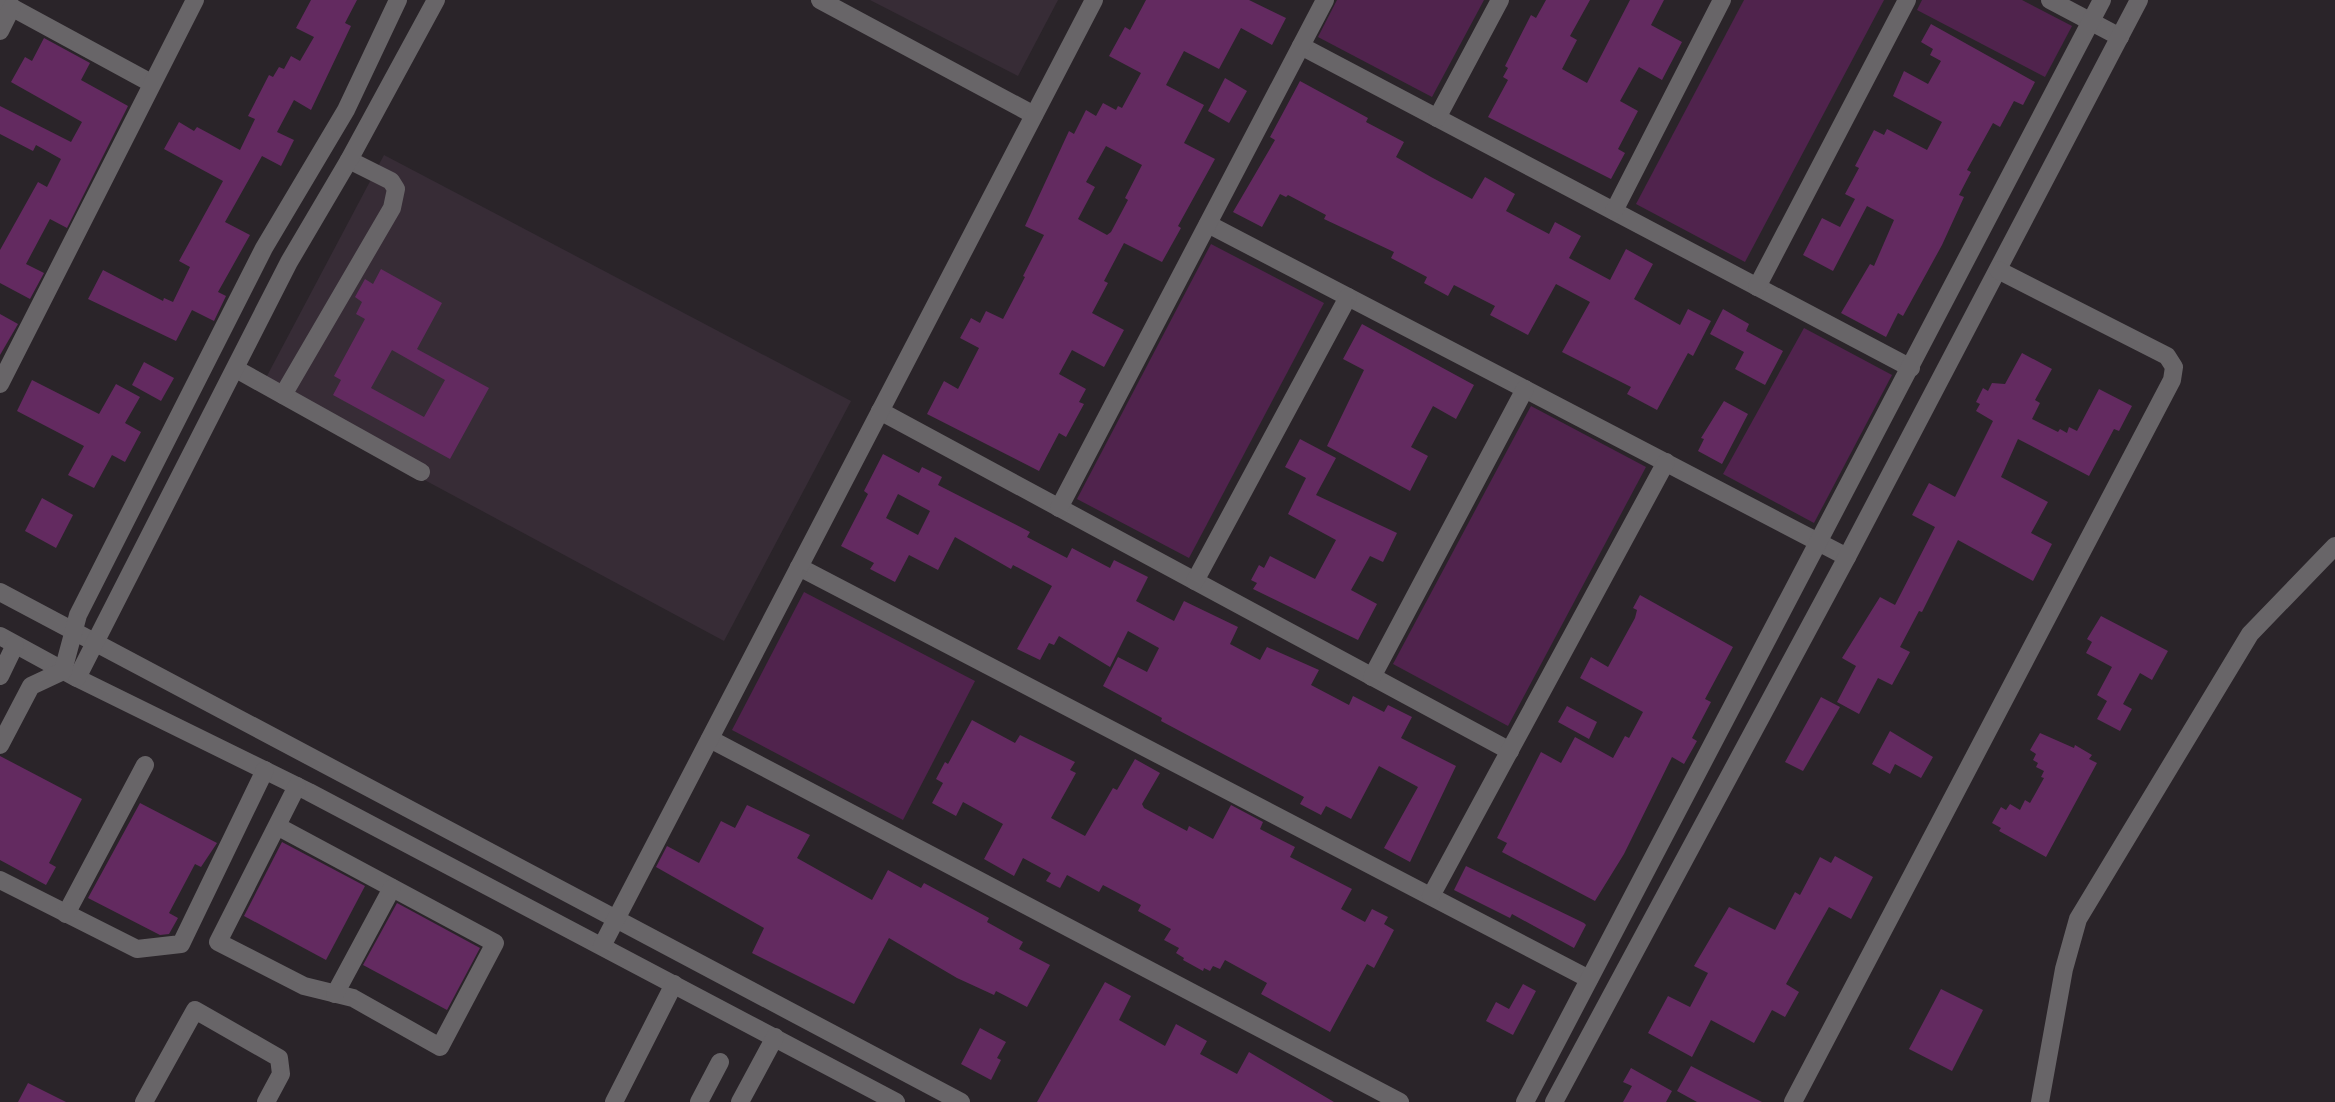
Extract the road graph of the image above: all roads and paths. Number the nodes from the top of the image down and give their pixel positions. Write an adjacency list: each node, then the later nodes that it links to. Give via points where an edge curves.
1 (195, 0): 18 (street)
2 (398, 0): 42 (street, via 346,110 264,248)
3 (436, 0): 21 (street)
4 (820, 0): 19 (street)
5 (1094, 0): 19 (street)
6 (1325, 0): 17 (street)
7 (1500, 0): 20 (street)
8 (1722, 0): 22 (street)
9 (1907, 0): 25 (street)
10 (2050, 0): 14 (street)
11 (2102, 0): 14 (street)
12 (2139, 0): 16 (street)
13 (6, 4): 15 (street); 18 (street)
14 (2090, 22): 16 (street); 27 (street)
15 (0, 31)
16 (2120, 37): 24 (street)
17 (1301, 46): 20 (street); 23 (street)
18 (151, 83): 29 (street)
19 (1034, 115): 32 (street)
20 (1437, 118): 22 (street)
21 (349, 160): 28 (street, via 289,262); 31 (street, via 391,181 396,188 393,208)
22 (1615, 211): 25 (street)
23 (1208, 224): 26 (street); 35 (street)
24 (1998, 270): 38 (street); 76 (street, via 2167,356 2174,367 2172,380)
25 (1757, 286): 27 (street)
26 (1348, 297): 30 (street); 40 (street)
27 (1911, 368): 36 (street)
28 (236, 369): 31 (street); 44 (street)
29 (0, 384)
30 (1525, 389): 33 (street); 47 (street)
31 (283, 395): 34 (street)
32 (880, 411): 35 (street); 39 (street)
33 (1666, 463): 36 (street); 50 (street)
34 (421, 472)
35 (1059, 508): 40 (street)
36 (1819, 542): 38 (street); 61 (street)
37 (2332, 556): 77 (street, via 2250,634 2078,919 2064,969)
38 (1847, 557): 75 (street)
39 (799, 567): 48 (street); 57 (street)
40 (1195, 581): 47 (street)
41 (0, 592): 42 (street)
42 (72, 631): 44 (street); 45 (street)
43 (8, 640): 45 (street); 46 (street)
44 (94, 641): 45 (street); 59 (street)
45 (70, 674): 49 (street, via 31,686); 52 (street)
46 (0, 676)
47 (1372, 677): 50 (street)
48 (710, 738): 59 (street); 73 (street)
49 (0, 745)
50 (1510, 751): 57 (street)
51 (145, 765): 58 (street)
52 (265, 770): 53 (street); 58 (street, via 181,944 137,949)
53 (297, 786): 54 (street); 60 (street)
54 (277, 826): 56 (street); 63 (street, via 218,943 303,986)
55 (0, 880): 58 (street)
56 (392, 888): 63 (street); 63 (street, via 495,943 440,1047 353,998)
57 (1431, 897): 61 (street)
58 (66, 914)
59 (616, 919): 60 (street); 72 (street)
60 (602, 946): 62 (street)
61 (1589, 979): 74 (street)
62 (674, 984): 64 (street); 68 (street)
63 (335, 994)
64 (775, 1037): 70 (street); 71 (street)
65 (720, 1062): 69 (street)
66 (144, 1102): 67 (street, via 195,1010 279,1058 281,1074)
67 (266, 1102)
68 (614, 1102)
69 (699, 1102)
70 (740, 1102)
71 (896, 1102)
72 (961, 1102)
73 (1400, 1102)
74 (1525, 1102)
75 (1554, 1102)
76 (1793, 1102)
77 (2040, 1102)

